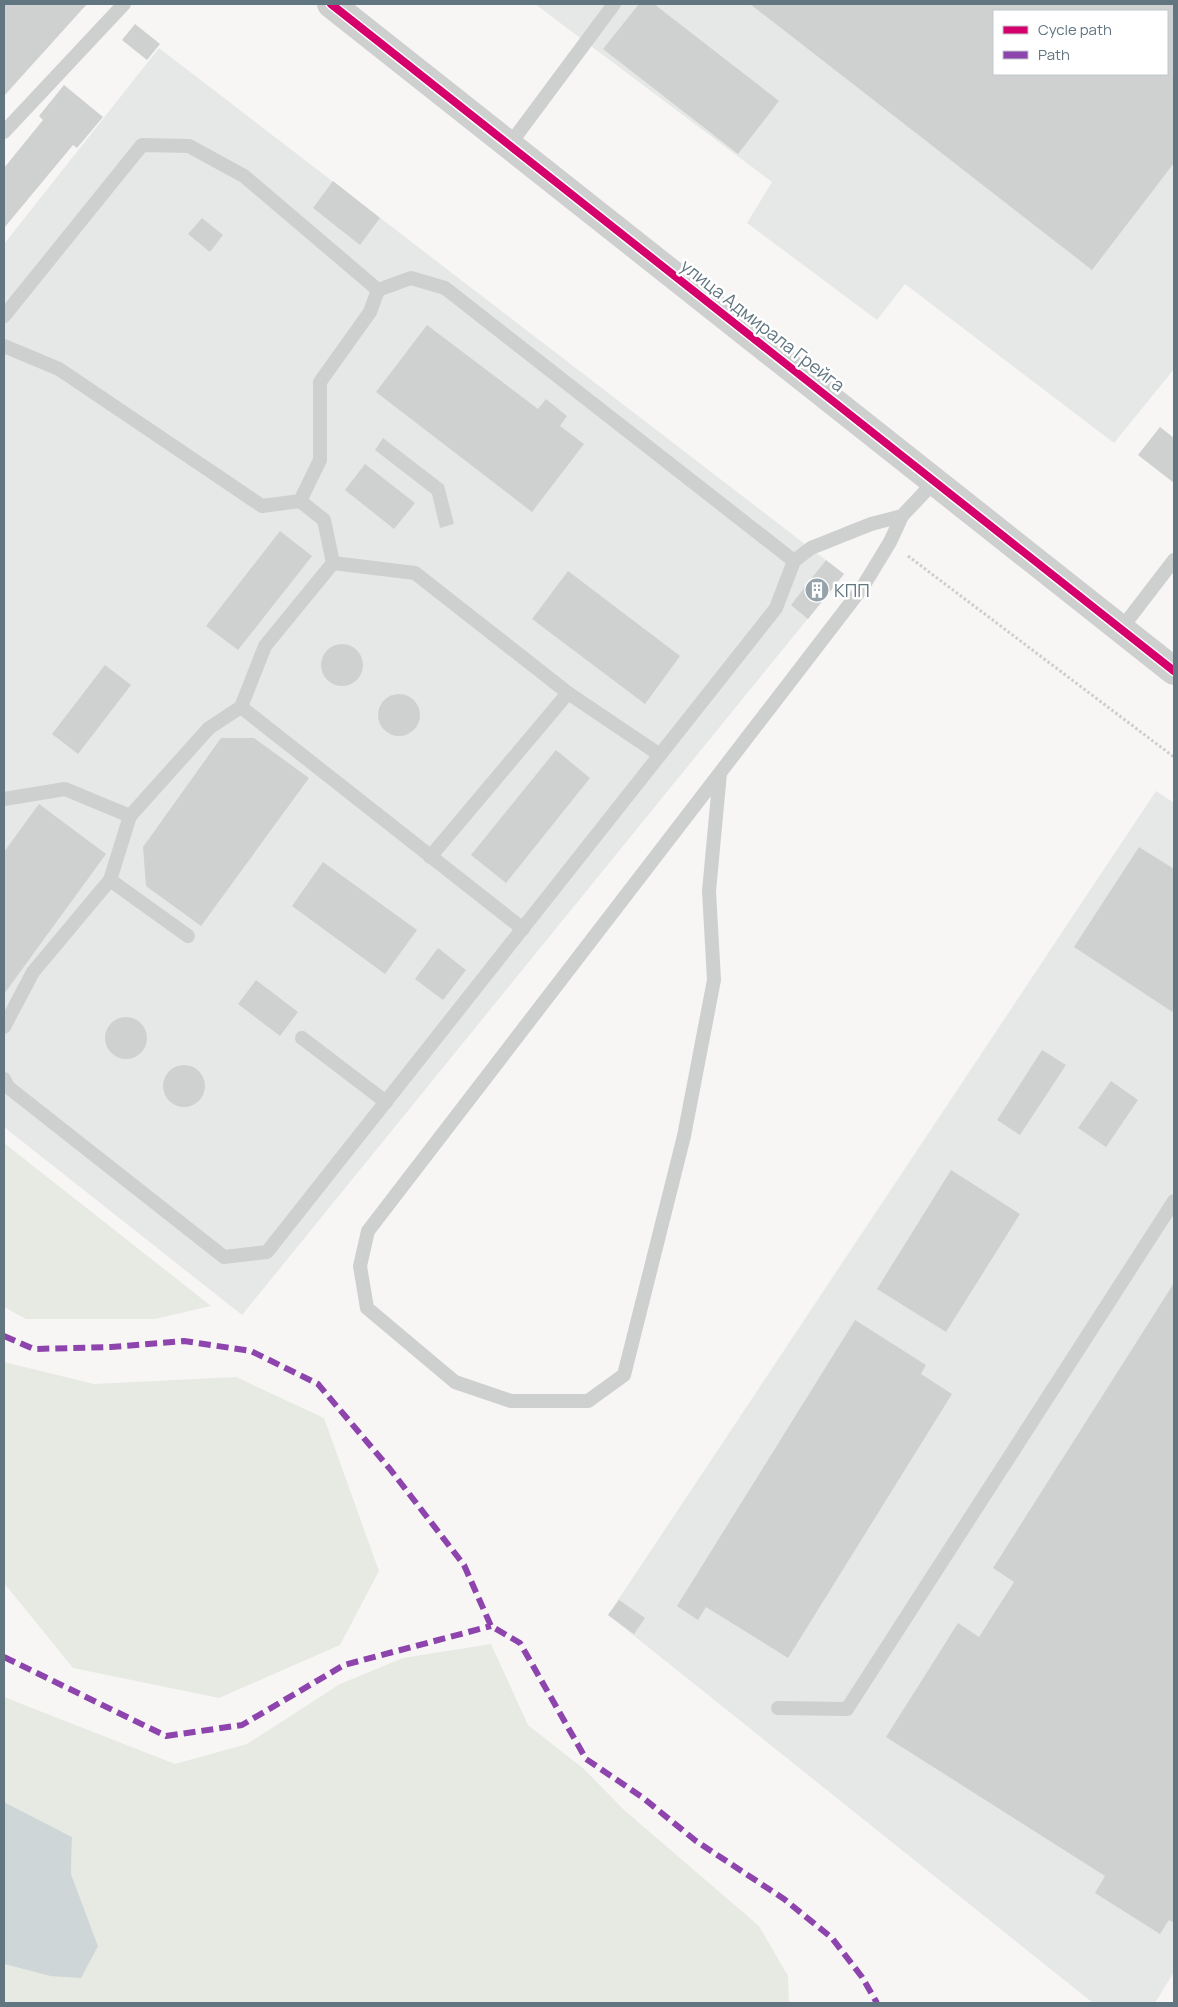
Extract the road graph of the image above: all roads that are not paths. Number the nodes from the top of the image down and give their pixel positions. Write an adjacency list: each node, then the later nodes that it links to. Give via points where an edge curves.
1 (124, 4): 4 (lane)
2 (331, 4): 5 (street, улица Адмирала Грейга)
3 (614, 4): 5 (lane)
4 (4, 132)
5 (510, 144): 9 (street, улица Адмирала Грейга)
6 (378, 290): 7 (lane, via 244,176 189,146 142,145); 10 (lane, via 370,312 320,382 320,460); 12 (lane, via 411,278 445,288)
7 (4, 316)
8 (4, 346): 10 (lane, via 59,368 262,506)
9 (935, 481): 11 (lane); 15 (street, улица Адмирала Грейга)
10 (300, 501): 14 (lane, via 324,520)
11 (902, 516): 12 (lane, via 872,524 812,548); 20 (lane, via 862,588)
12 (794, 560): 19 (lane, via 776,608)
13 (1174, 560): 15 (lane)
14 (334, 564): 17 (lane, via 415,573); 18 (lane, via 265,646)
15 (1121, 629): 16 (street, улица Адмирала Грейга)
16 (1174, 671)
17 (568, 693): 19 (lane); 23 (lane)
18 (241, 707): 22 (lane, via 209,728); 23 (lane)
19 (660, 755): 25 (lane)
20 (720, 773): 20 (lane, via 368,1231 360,1266 367,1308 455,1382 510,1401 588,1400 624,1375 684,1136 714,980 708,891)
21 (4, 799): 22 (lane, via 65,789)
22 (130, 816): 24 (lane)
23 (430, 857): 25 (lane)
24 (110, 880): 26 (lane); 27 (lane, via 33,972)
25 (523, 929): 30 (lane)
26 (188, 936)
27 (4, 1028)
28 (302, 1038): 30 (lane)
29 (4, 1079): 30 (lane, via 8,1087 224,1257 267,1252)
30 (386, 1102)
31 (1174, 1201): 32 (lane, via 847,1709)
32 (778, 1708)

